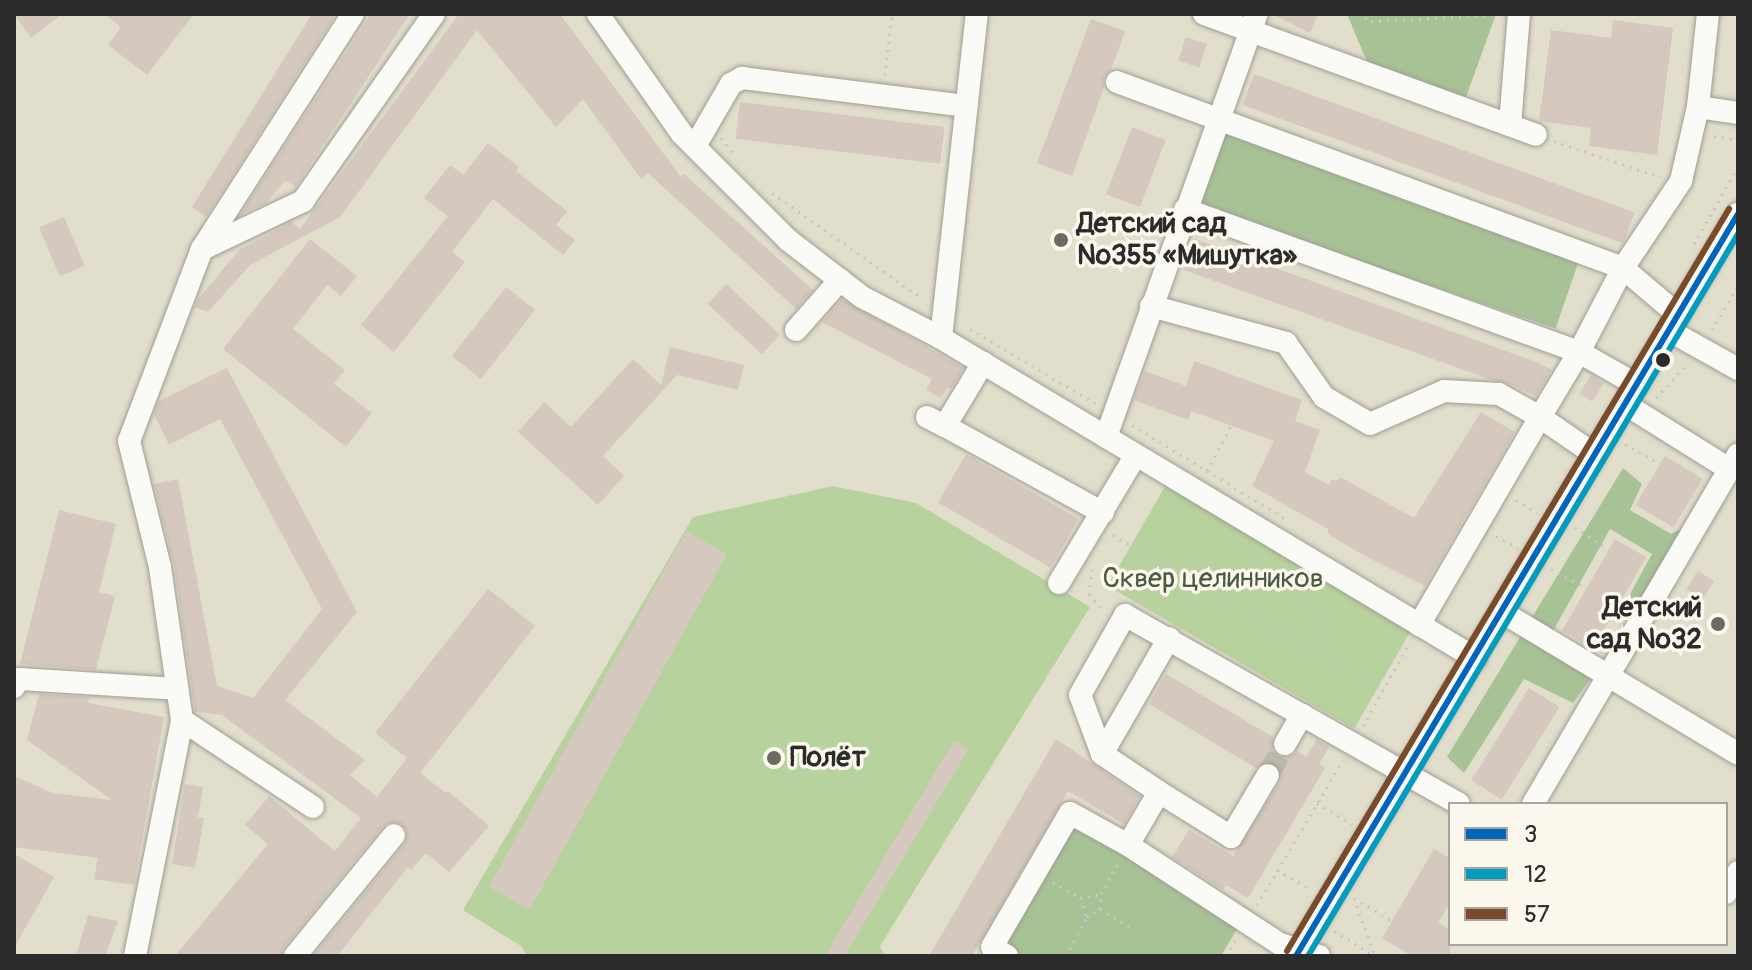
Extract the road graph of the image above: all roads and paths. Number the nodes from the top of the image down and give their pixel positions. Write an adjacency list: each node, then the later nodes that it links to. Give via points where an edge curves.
1 (353, 14): 29 (street)
2 (434, 14): 29 (street, via 303,201)
3 (598, 14): 23 (street)
4 (977, 14): 14 (street)
5 (1204, 14): 11 (street)
6 (1358, 14): 7 (path, via 1371,21)
7 (1511, 14)
8 (1519, 14): 19 (street)
9 (1708, 14): 15 (street)
10 (893, 15): 13 (path)
11 (1254, 22): 17 (street); 19 (street)
12 (1117, 82): 17 (street)
13 (882, 95): 14 (street); 18 (street, via 742,78 731,84)
14 (966, 106): 33 (street)
15 (1698, 107): 16 (street); 20 (street)
16 (1738, 113)
17 (1218, 117): 27 (street); 30 (street)
18 (709, 123): 23 (street); 24 (path)
19 (1510, 125): 21 (street)
20 (1692, 132): 22 (path); 25 (street)
21 (1536, 135): 25 (path)
22 (1738, 140)
23 (695, 146): 31 (street, via 788,240)
24 (736, 158)
25 (1678, 186): 30 (street)
26 (767, 190): 33 (path)
27 (1185, 209): 32 (street); 37 (street)
28 (1738, 214): 34 (street)
29 (202, 249): 71 (street, via 129,441 160,567)
30 (1623, 268): 34 (street); 37 (street)
31 (840, 280): 35 (street); 36 (street)
32 (1151, 306): 42 (street); 43 (street, via 1286,343 1324,397 1370,424 1444,391 1499,394)
33 (944, 314): 36 (street); 42 (path)
34 (1674, 323): 39 (street); 40 (street)
35 (796, 330)
36 (941, 338): 38 (street)
37 (1579, 352): 40 (street); 43 (street)
38 (983, 363): 45 (street); 54 (street, via 936,422)
39 (1738, 369)
40 (1637, 385): 41 (street)
41 (1625, 404): 48 (street); 49 (street)
42 (1114, 414): 45 (street); 51 (path)
43 (1540, 417): 48 (street); 52 (street)
44 (1231, 426): 51 (path)
45 (1106, 437): 47 (street)
46 (1625, 443): 50 (path)
47 (1136, 455): 54 (street); 58 (street)
48 (1595, 455): 64 (street)
49 (1734, 462): 69 (street)
50 (1660, 464)
51 (1207, 471): 55 (path)
52 (1498, 489): 53 (path); 65 (street)
53 (1537, 513)
54 (1100, 519): 60 (street); 61 (path)
55 (1299, 526)
56 (1575, 527): 59 (path)
57 (1221, 542): 61 (path)
58 (1291, 548): 61 (path); 65 (street); 67 (path)
59 (1609, 550)
60 (1059, 583)
61 (1198, 583): 67 (path)
62 (1089, 594): 63 (path)
63 (1103, 606)
64 (1502, 612): 68 (street); 69 (street)
65 (1419, 625): 68 (street); 72 (path)
66 (1169, 638): 73 (street); 77 (street); 77 (street, via 1125,615 1080,695)
67 (1327, 658): 72 (path)
68 (1475, 658): 79 (street)
69 (1608, 675): 78 (street); 83 (street)
70 (14, 687): 71 (street, via 20,679)
71 (177, 689): 74 (street)
72 (1384, 690): 76 (path)
73 (1302, 715): 75 (street); 76 (street)
74 (182, 720): 85 (street); 101 (street)
75 (1285, 744)
76 (1353, 744): 79 (street); 84 (path)
77 (1102, 754): 81 (street)
78 (1738, 754)
79 (1405, 773): 82 (street); 100 (street)
80 (1268, 775): 81 (street, via 1231,837)
81 (1159, 792): 88 (street)
82 (1456, 802)
83 (1534, 802)
84 (1317, 803): 86 (path); 97 (path)
85 (313, 807)
86 (1352, 824)
87 (394, 835): 102 (street)
88 (1128, 845): 89 (street, via 1070,813); 92 (path); 97 (street)
89 (1036, 872): 93 (path); 103 (street, via 992,947)
90 (1738, 872): 91 (street)
91 (1728, 890)
92 (1101, 894): 93 (path); 94 (path)
93 (1080, 898): 95 (path)
94 (1100, 909): 95 (path); 98 (path)
95 (1087, 917): 104 (path)
96 (1392, 921): 106 (path, via 1354,898)
97 (1246, 923): 100 (street); 105 (path)
98 (1132, 928)
99 (1334, 931): 106 (path)
100 (1306, 953)
101 (135, 956)
102 (295, 956)
103 (1007, 956)
104 (1066, 956)
105 (1226, 956)
106 (1375, 956)

